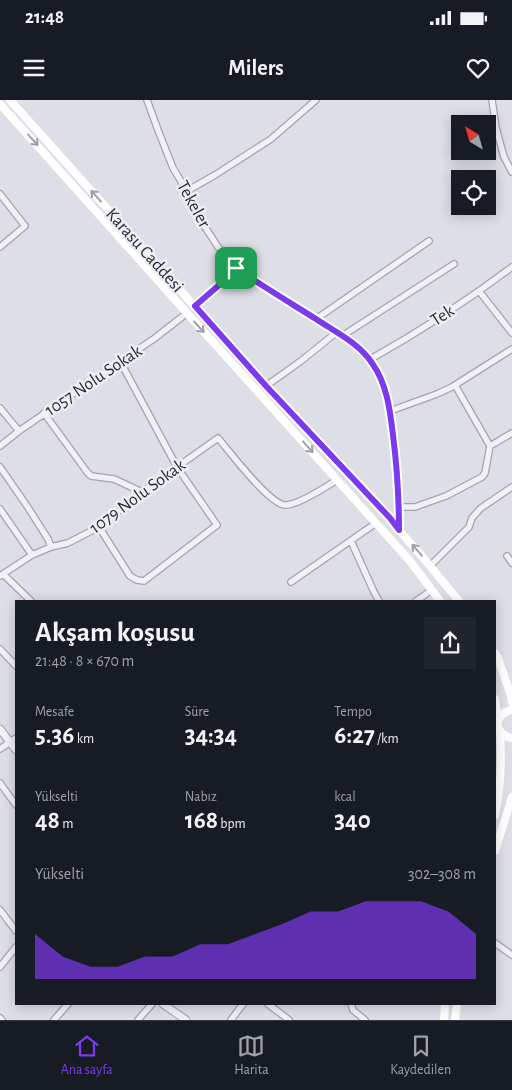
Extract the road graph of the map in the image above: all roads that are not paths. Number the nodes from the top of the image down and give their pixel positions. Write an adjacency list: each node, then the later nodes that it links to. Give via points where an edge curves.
1 (10, 100): 15 (main road, Karasu Caddesi, one-way to 1)
2 (147, 100): 7 (street, Tekeler, via 174,168)
3 (316, 100): 7 (street, via 271,139)
4 (492, 100): 6 (street, via 504,157)
5 (0, 104): 16 (main road, Karasu Caddesi, one-way to 16)
6 (512, 172)
7 (187, 191): 13 (street, Tekeler, via 203,224)
8 (0, 194): 10 (street, via 25,226)
9 (429, 241): 17 (street)
10 (0, 247)
11 (454, 264): 19 (street)
12 (512, 267): 14 (street, Tek)
13 (236, 268): 15 (street); 17 (street, Tekeler)
14 (479, 291): 18 (street); 21 (street, Tek)
15 (195, 306): 24 (main road, Karasu Caddesi)
16 (187, 313): 22 (street, 1057 Nolu Sokak); 34 (main road, Karasu Caddesi, one-way to 34)
17 (316, 319): 19 (street, Tekeler)
18 (512, 333)
19 (340, 334): 21 (street, Tekeler); 24 (street)
20 (512, 349): 23 (street)
21 (369, 360): 26 (street, Tekeler, via 382,380)
22 (120, 361): 27 (street, 1057 Nolu Sokak); 33 (street)
23 (455, 385): 26 (street); 31 (street)
24 (266, 386): 41 (main road, Karasu Caddesi)
25 (0, 408): 28 (street)
26 (390, 411): 37 (street, Tekeler)
27 (44, 413): 28 (street, 1057 Nolu Sokak); 36 (street, via 87,472 92,476 114,479)
28 (19, 431): 30 (street, 1057 Nolu Sokak)
29 (512, 432): 31 (street)
30 (0, 446)
31 (490, 446): 37 (street, via 482,477 446,496 415,507)
32 (0, 467): 43 (street)
33 (176, 467): 34 (street, 1079 Nolu Sokak, via 218,438 265,493 280,504 293,504); 36 (street, 1079 Nolu Sokak); 40 (street, via 217,525 144,581 130,576)
34 (337, 480): 39 (main road, Karasu Caddesi)
35 (512, 487): 47 (street, via 481,508 469,527)
36 (142, 492): 40 (street, 1079 Nolu Sokak)
37 (399, 506): 41 (street, Tekeler)
38 (0, 509): 44 (street)
39 (376, 523): 42 (street); 50 (main road, Karasu Caddesi)
40 (100, 527): 43 (street, 1079 Nolu Sokak, via 68,543)
41 (399, 530): 47 (main road, Karasu Caddesi, one-way to 41)
42 (351, 541): 49 (street); 52 (street)
43 (51, 547): 44 (street, 1079 Nolu Sokak)
44 (32, 555): 48 (street, 1079 Nolu Sokak)
45 (507, 556): 46 (street)
46 (512, 563)
47 (430, 566): 55 (main road, Karasu Caddesi)
48 (2, 575): 51 (street)
49 (291, 582)
50 (432, 590): 53 (street); 54 (main road, Karasu Caddesi)
51 (30, 600)
52 (378, 600)
53 (417, 600)
54 (439, 600)
55 (458, 600)
56 (0, 649): 58 (street)
57 (496, 655): 59 (main road)
58 (15, 665)
59 (512, 702)
60 (496, 706): 62 (main road)
61 (512, 710): 62 (main road, via 504,712)
62 (498, 719): 64 (main road)
63 (0, 729): 66 (street)
64 (500, 732): 65 (main road); 71 (main road, via 502,755)
65 (512, 738)
66 (13, 740): 67 (street)
67 (0, 750)
68 (0, 783): 70 (street)
69 (512, 799): 72 (main road)
70 (15, 804)
71 (496, 810)
72 (496, 848)
73 (0, 910): 74 (street)
74 (15, 930)
75 (496, 944): 77 (street)
76 (15, 949): 78 (street)
77 (512, 955)
78 (0, 967)
79 (67, 1005): 87 (street)
80 (151, 1005): 88 (street)
81 (164, 1005): 89 (street)
82 (242, 1005): 90 (street)
83 (269, 1005): 91 (street)
84 (351, 1005): 92 (street)
85 (445, 1005): 93 (main road)
86 (457, 1005): 94 (main road)
87 (54, 1020)
88 (138, 1020)
89 (186, 1020)
90 (230, 1020)
91 (289, 1020)
92 (365, 1020)
93 (444, 1020)
94 (457, 1020)

